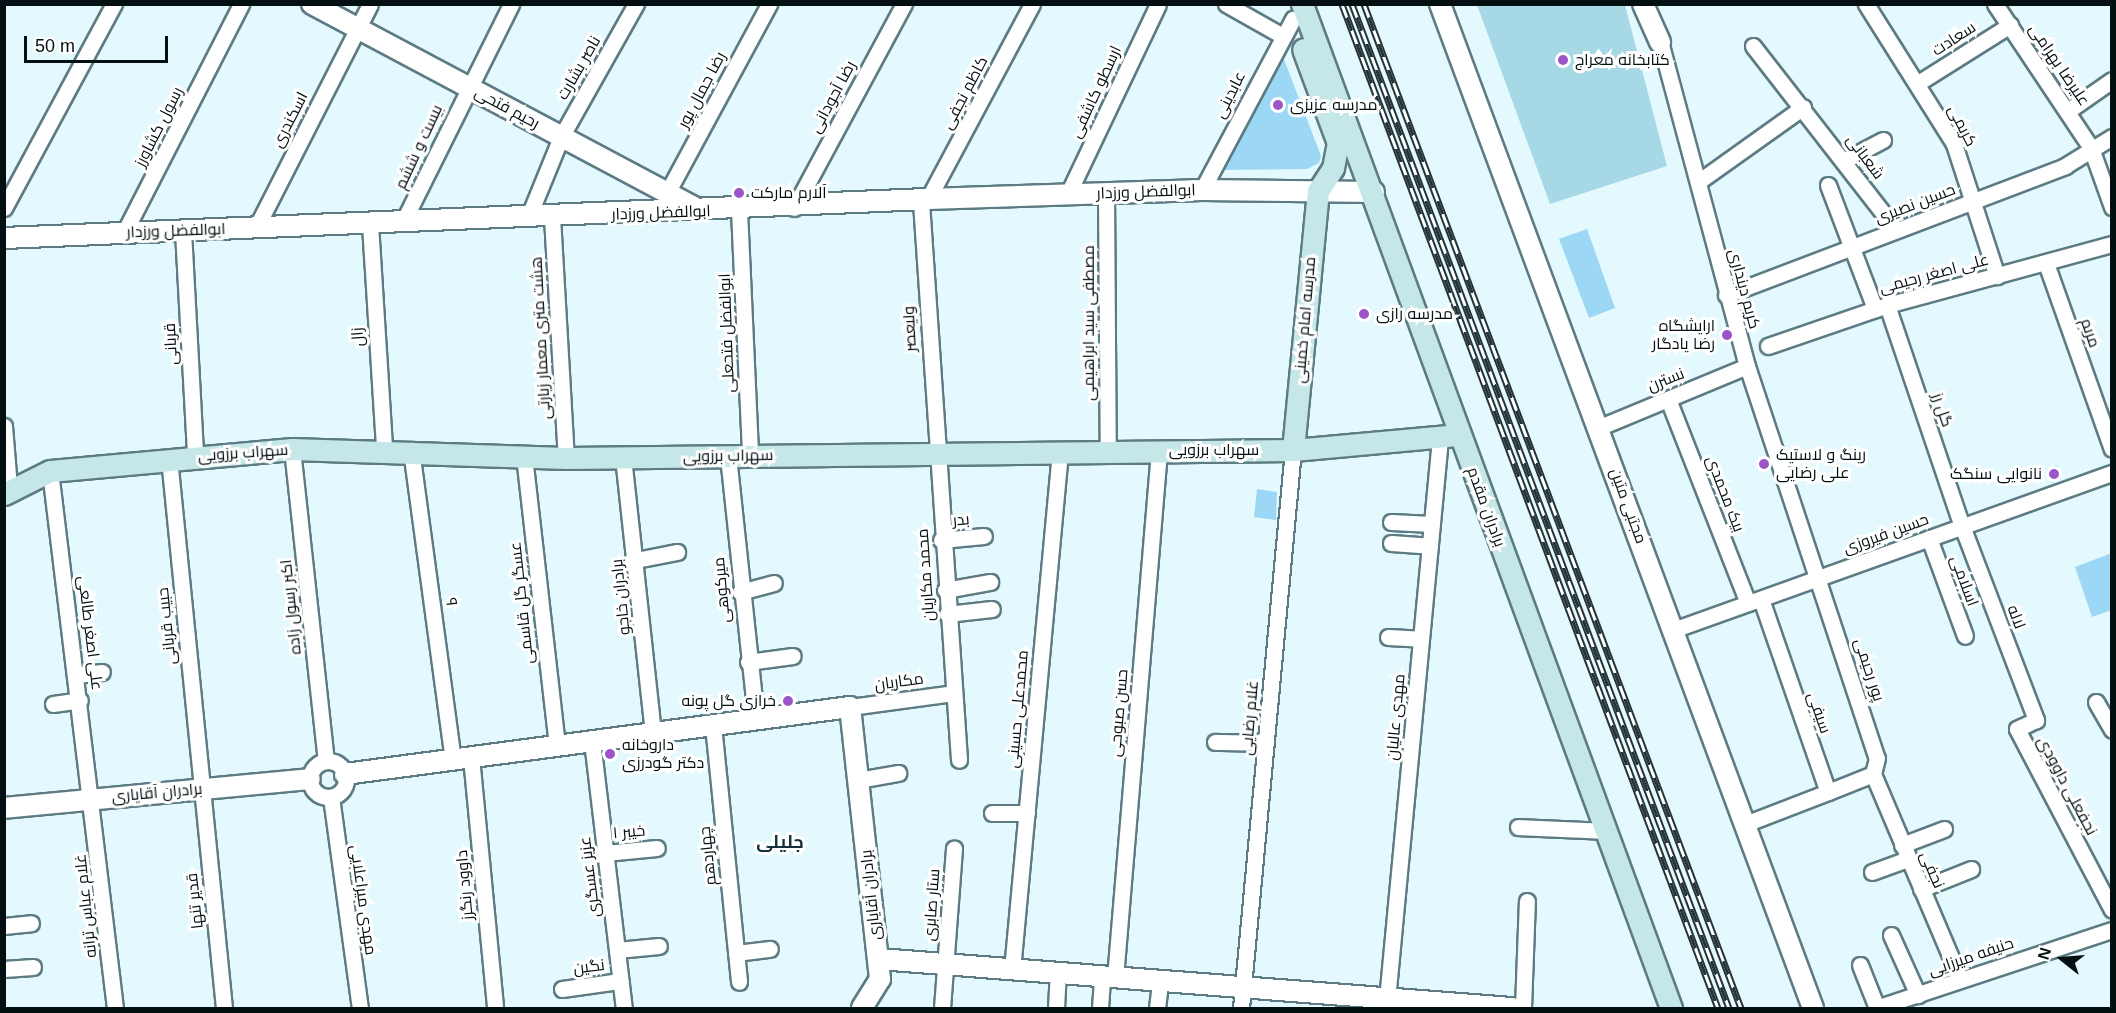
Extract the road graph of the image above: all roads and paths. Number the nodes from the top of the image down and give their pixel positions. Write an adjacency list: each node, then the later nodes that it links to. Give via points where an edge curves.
1 (114, 4): 44 (street)
2 (241, 4): 54 (street, رسول کشاورز)
3 (312, 4): 19 (street, رحیم فتحی)
4 (370, 4): 19 (street, اسکندری)
5 (511, 4): 24 (street, بیست و ششم)
6 (636, 4): 27 (street, ناصر بشارت)
7 (769, 4): 37 (street, رضا جمال پور)
8 (904, 4): 42 (street, رضا آجودانی)
9 (1032, 4): 40 (street, کاظم نجفی)
10 (1158, 4): 39 (street, ارسطو کاشفی)
11 (1226, 4): 17 (street)
12 (1440, 4): 66 (street, مجتبی متین)
13 (1643, 4): 20 (street)
14 (1652, 4): 20 (street, کریم دینداری)
15 (1866, 4): 23 (street, کریمی)
16 (1995, 4): 18 (street, علیرضا بهرامی)
17 (1293, 15): 34 (street, عابدینی); 35 (main road, via 1338,143 1333,168); 36 (main road, برادران مقدم)
18 (2010, 25): 23 (street, سعادت); 26 (street, علیرضا بهرامی)
19 (357, 28): 24 (street, رحیم فتحی); 51 (street, اسکندری)
20 (1660, 42): 32 (street, کریم دینداری)
21 (1753, 46): 25 (street, شعبانی)
22 (2112, 80): 26 (street)
23 (1918, 84): 41 (street, کریمی, via 1954,144)
24 (468, 87): 27 (street, رحیم فتحی); 49 (street, بیست و ششم)
25 (1803, 107): 31 (street, شعبانی); 32 (street)
26 (2069, 110): 30 (street, علیرضا بهرامی)
27 (561, 137): 37 (street, رحیم فتحی); 48 (street, ناصر بشارت)
28 (2112, 137): 30 (street, حسین نصیری)
29 (1883, 140): 31 (street)
30 (2091, 148): 41 (street, حسین نصیری, via 2065,166); 43 (street, علیرضا بهرامی)
31 (1845, 160): 52 (street, شعبانی)
32 (1698, 182): 60 (street, کریم دینداری)
33 (1828, 185): 57 (street, گل رز)
34 (1202, 190): 35 (street, ابوالفضل ورزدار); 38 (street, ابوالفضل ورزدار)
35 (1318, 191): 36 (street, ابوالفضل ورزدار); 72 (main road, مدرسه امام خمینی)
36 (1374, 192): 67 (main road, برادران مقدم)
37 (667, 193): 46 (street, رحیم فتحی)
38 (1106, 194): 39 (street, ابوالفضل ورزدار); 75 (street, مصطفی سید ابراهیمی)
39 (1067, 196): 40 (street, ابوالفضل ورزدار)
40 (925, 200): 42 (street, ابوالفضل ورزدار); 76 (street, ولیعصر)
41 (1973, 202): 52 (street, حسین نصیری); 59 (street, کریمی)
42 (794, 207): 45 (street, ابوالفضل ورزدار)
43 (2112, 207)
44 (4, 208)
45 (740, 210): 46 (street, ابوالفضل ورزدار); 80 (street, ابوالفضل فتحعلی)
46 (701, 211): 47 (street, ابوالفضل ورزدار)
47 (552, 217): 48 (street, ابوالفضل ورزدار); 82 (street, هشت متری معمار زیارتی)
48 (528, 218): 49 (street, ابوالفضل ورزدار)
49 (403, 222): 50 (street, ابوالفضل ورزدار)
50 (370, 224): 51 (street, ابوالفضل ورزدار); 69 (street, زال)
51 (256, 228): 53 (street, ابوالفضل ورزدار)
52 (1896, 230): 57 (street, حسین نصیری)
53 (183, 231): 54 (street, ابوالفضل ورزدار); 77 (street, قربانی)
54 (124, 233): 55 (street, ابوالفضل ورزدار)
55 (4, 238)
56 (2112, 244): 58 (street, علی اصغر رحیمی)
57 (1854, 248): 60 (street, حسین نصیری); 61 (street, گل رز)
58 (2046, 263): 59 (street, علی اصغر رحیمی); 70 (street, مریم)
59 (1997, 276): 61 (street, علی اصغر رحیمی)
60 (1726, 295): 63 (street, کریم دینداری)
61 (1881, 307): 62 (street, علی اصغر رحیمی); 89 (street, گل رز)
62 (1768, 346)
63 (1747, 366): 64 (street, نسترن); 97 (street, کریم دینداری)
64 (1668, 399): 66 (street, نسترن); 102 (street, بیک محمدی)
65 (4, 426): 86 (street)
66 (1600, 427): 105 (street, مجتبی متین)
67 (1456, 436): 72 (main road, سهراب برزویی); 88 (street, مهدی عالیان); 145 (main road, برادران مقدم); 194 (main road, برادران مقدم)
68 (292, 449): 69 (main road, سهراب برزویی); 77 (main road, سهراب برزویی); 129 (street, اکبر رسول زاده)
69 (384, 449): 71 (main road, سهراب برزویی)
70 (2112, 449)
71 (411, 450): 78 (main road, سهراب برزویی); 127 (street, ۹)
72 (1293, 450): 73 (main road, سهراب برزویی); 125 (street, غلام رضایی)
73 (1159, 451): 75 (main road, سهراب برزویی); 170 (street, حسن صبوحی)
74 (1060, 452): 75 (main road, سهراب برزویی); 76 (main road, سهراب برزویی); 141 (street, محمدعلی حسینی)
75 (1108, 452)
76 (934, 453): 80 (main road, سهراب برزویی); 92 (street, محمد مکاریان)
77 (195, 455): 83 (main road, سهراب برزویی)
78 (524, 456): 82 (main road, سهراب برزویی); 126 (street, عسگر گل قاسمی)
79 (728, 456): 80 (main road, سهراب برزویی); 81 (main road, سهراب برزویی); 101 (street, میرکوهی)
80 (750, 456)
81 (623, 457): 82 (main road, سهراب برزویی); 96 (street, برادران خاجو)
82 (566, 458)
83 (169, 459): 84 (main road, سهراب برزویی); 135 (street, حبیب قربانی)
84 (50, 471): 86 (main road, سهراب برزویی); 112 (street, علی اصغر طالعی)
85 (2112, 473): 89 (street, حسین فیروزی)
86 (7, 491)
87 (1391, 522): 88 (street)
88 (1432, 524): 94 (street, مهدی عالیان)
89 (1962, 526): 91 (street, حسین فیروزی); 119 (street, لاله)
90 (984, 536): 92 (street, بدر)
91 (1929, 538): 97 (street, حسین فیروزی); 106 (street, اسلامی)
92 (941, 540): 100 (street, محمد مکاریان)
93 (1391, 543): 94 (street)
94 (1430, 546): 108 (street, مهدی عالیان)
95 (677, 552): 96 (street)
96 (636, 560): 122 (street, برادران خاجو)
97 (1820, 577): 102 (street, حسین فیروزی); 132 (street, پور رحیمی, via 1877,758)
98 (990, 582): 100 (street)
99 (774, 583): 101 (street)
100 (945, 590): 104 (street, محمد مکاریان)
101 (740, 592): 110 (street, میرکوهی)
102 (1754, 601): 105 (street, حسین فیروزی); 136 (street, سیفی)
103 (992, 609): 104 (street)
104 (947, 615): 113 (street, محمد مکاریان)
105 (1673, 630): 142 (street, مجتبی متین)
106 (1965, 636)
107 (1388, 637): 108 (street)
108 (1421, 639): 178 (street, مهدی عالیان)
109 (793, 656): 110 (street)
110 (748, 662): 118 (street, میرکوهی)
111 (102, 672): 112 (street)
112 (77, 675): 114 (street, علی اصغر طالعی)
113 (952, 693): 117 (street, مکاریان); 128 (street, محمد مکاریان)
114 (80, 700): 116 (street); 138 (street, علی اصغر طالعی)
115 (2096, 702): 121 (street)
116 (53, 704)
117 (850, 707): 118 (street); 134 (street, برادران آقایاری)
118 (756, 720): 120 (street)
119 (2036, 720): 154 (street, نجفعلی داوودی, via 2016,729)
120 (712, 725): 122 (street); 162 (street, چهاردهم)
121 (2112, 730)
122 (653, 733): 123 (street)
123 (592, 741): 126 (street); 149 (street, عزیز عسگری)
124 (1215, 741): 125 (street)
125 (1266, 743): 177 (street, غلام رضایی)
126 (557, 746): 127 (street)
127 (462, 759): 131 (street); 183 (street, داوود رنگرز)
128 (959, 760)
129 (326, 761): 131 (street, via 339,764); 133 (street, via 316,765)
130 (897, 773): 134 (street)
131 (345, 774): 137 (street, via 342,792)
132 (1873, 774): 136 (street); 148 (street, نجفی)
133 (310, 778): 135 (street, برادران آقایاری); 137 (street, via 316,793)
134 (858, 780): 163 (street, برادران آقایاری)
135 (202, 789): 138 (street, برادران آقایاری); 181 (street, قدیر تنها)
136 (1828, 792): 142 (street)
137 (331, 797): 182 (street, مهدی میراعلایی)
138 (92, 800): 139 (street, برادران آقایاری); 180 (street, غلام عباس ترانه)
139 (4, 808)
140 (992, 813): 141 (street)
141 (1027, 813): 168 (street, محمدعلی حسینی)
142 (1745, 824): 195 (street, مجتبی متین)
143 (1518, 827): 145 (street)
144 (1944, 829): 148 (street)
145 (1606, 831): 193 (main road, برادران مقدم)
146 (657, 848): 149 (street, خیبر ۱)
147 (954, 848): 164 (street, ستار صابری)
148 (1905, 852): 151 (street); 152 (street, نجفی)
149 (605, 853): 161 (street, عزیز عسگری)
150 (1971, 869): 152 (street)
151 (1872, 872)
152 (1921, 889): 171 (street, نجفی)
153 (1527, 902): 192 (street)
154 (2112, 910)
155 (31, 923): 156 (street)
156 (4, 926)
157 (2112, 930): 171 (street, حنیفه میرزایی)
158 (1891, 935): 176 (street)
159 (659, 946): 161 (street)
160 (770, 949): 162 (street)
161 (617, 950): 172 (street, عزیز عسگری)
162 (736, 953): 173 (street, چهاردهم)
163 (879, 959): 164 (street, برادران آقایاری); 185 (street, via 880,979)
164 (946, 964): 168 (street, برادران آقایاری); 186 (street, ستار صابری)
165 (1860, 965): 196 (street)
166 (33, 967): 167 (street)
167 (4, 969)
168 (1012, 970): 169 (street, برادران آقایاری)
169 (1058, 974): 170 (street, برادران آقایاری); 187 (street)
170 (1108, 978): 174 (street, برادران آقایاری); 188 (street, حسن صبوحی)
171 (1960, 979): 176 (street, حنیفه میرزایی)
172 (620, 981): 175 (street, نگین); 184 (street, عزیز عسگری)
173 (739, 982)
174 (1160, 982): 177 (street, برادران آقایاری); 189 (street)
175 (562, 989)
176 (1918, 995): 196 (street, حنیفه میرزایی)
177 (1242, 999): 179 (street, برادران آقایاری)
178 (1387, 1000): 179 (street, برادران آقایاری); 190 (street, برادران آقایاری)
179 (1360, 1003)
180 (115, 1008)
181 (225, 1008)
182 (360, 1008)
183 (495, 1008)
184 (624, 1008)
185 (862, 1008)
186 (942, 1008)
187 (1056, 1008)
188 (1100, 1008)
189 (1157, 1008)
190 (1486, 1008): 191 (street, برادران آقایاری)
191 (1512, 1008)
192 (1522, 1008)
193 (1671, 1008)
194 (1687, 1008)
195 (1813, 1008)
196 (1877, 1008)

